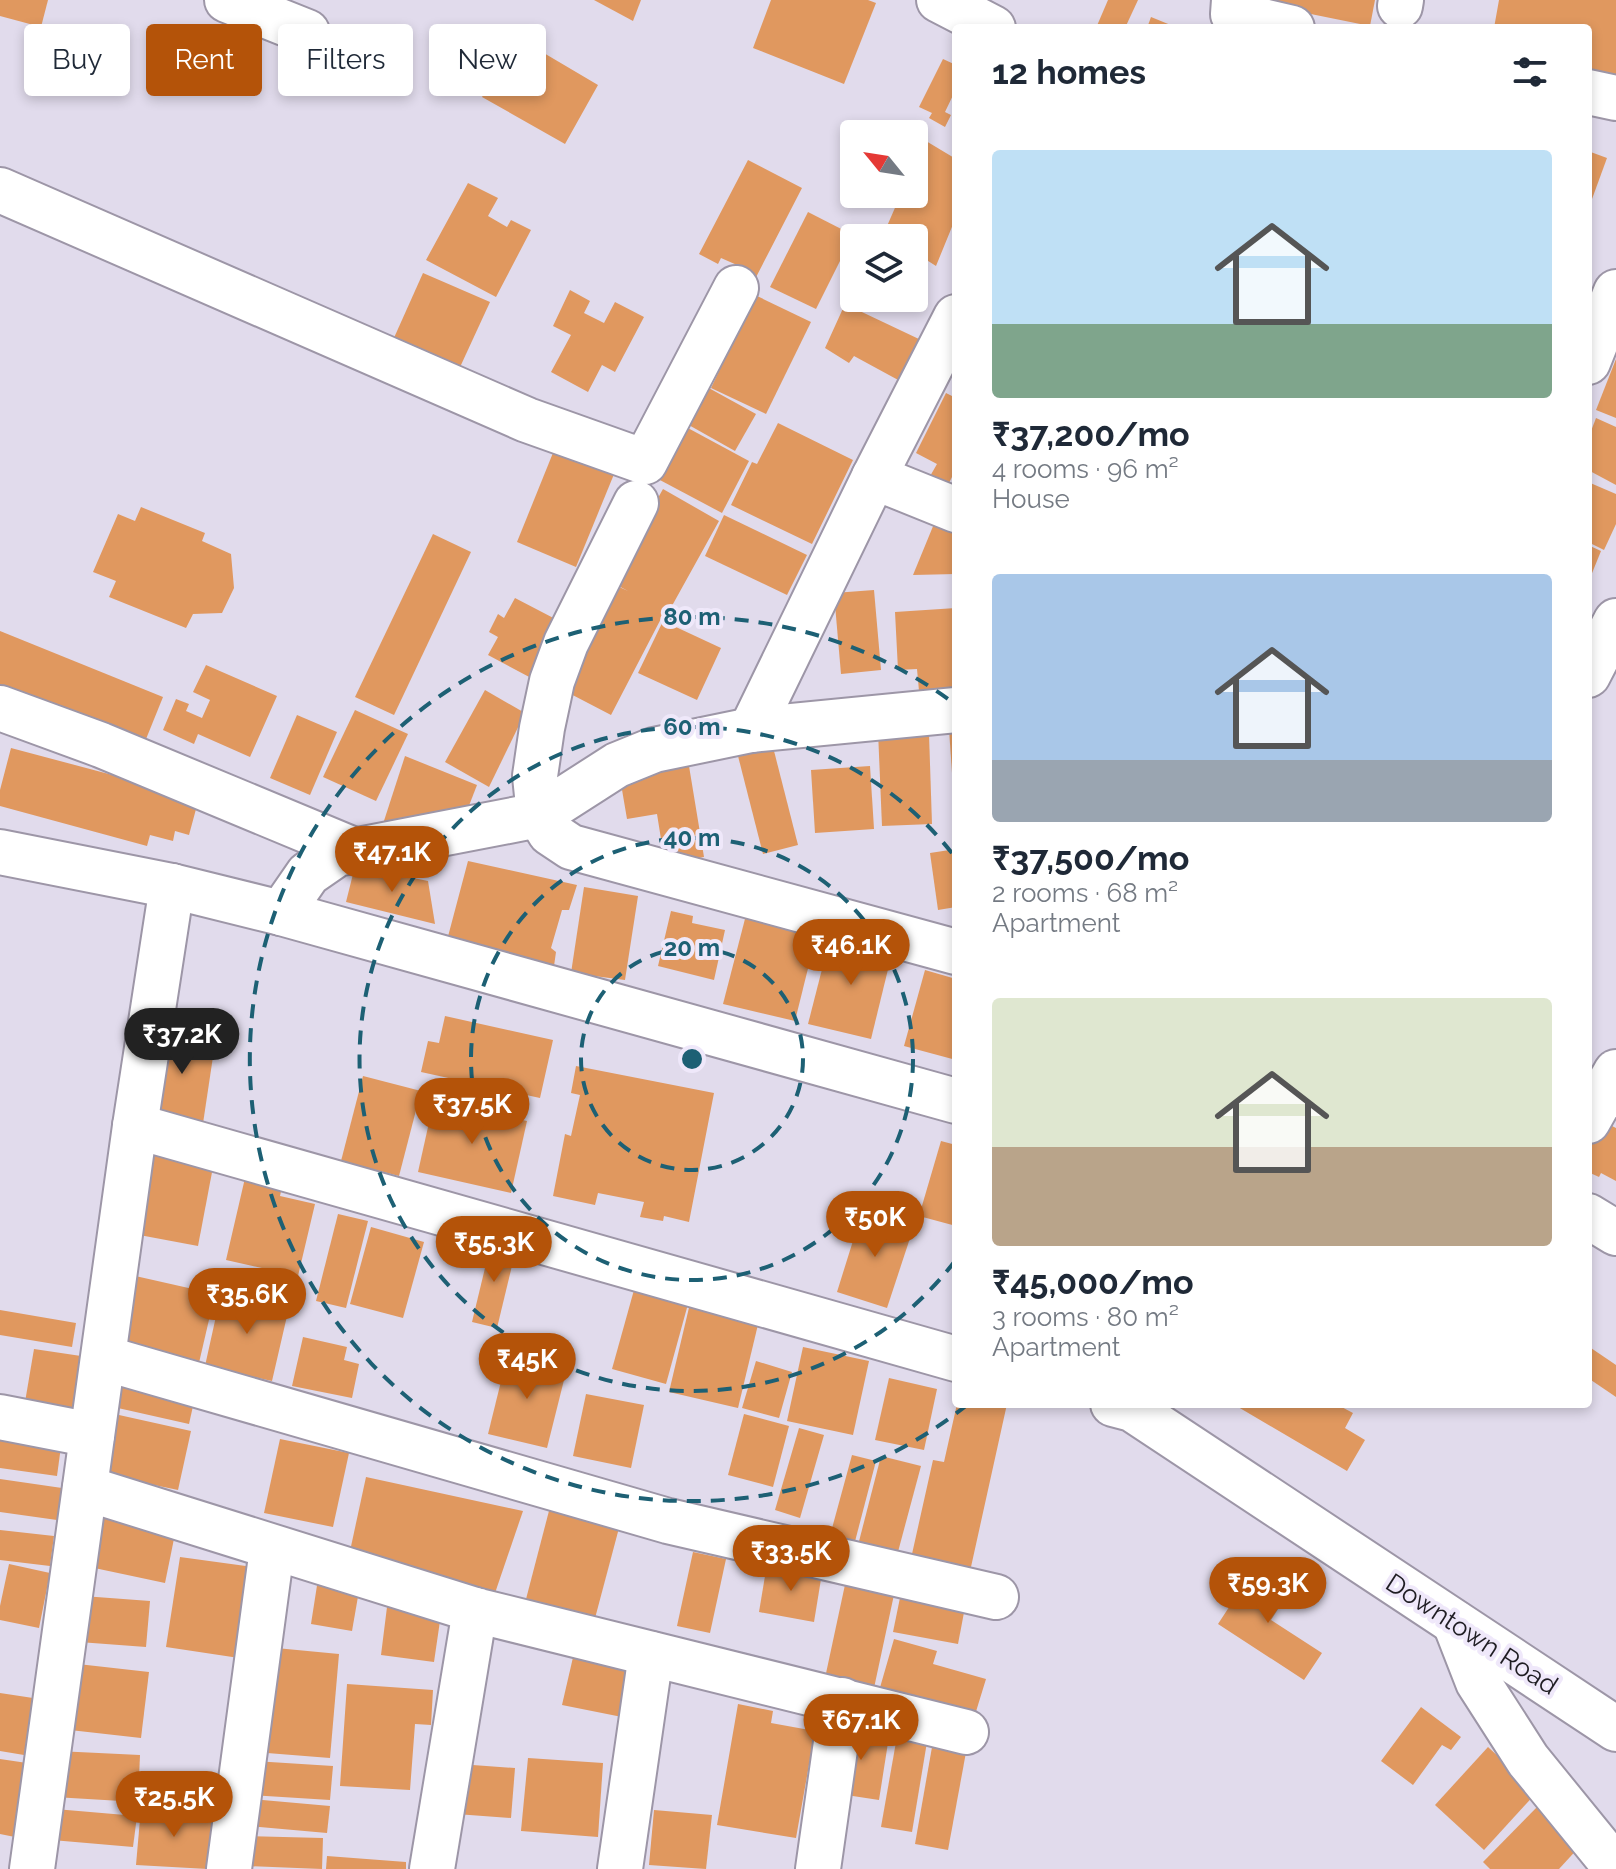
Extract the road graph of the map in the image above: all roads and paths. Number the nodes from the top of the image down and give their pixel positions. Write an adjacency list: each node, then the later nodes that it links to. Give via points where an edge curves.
1 (227, 0): 4 (street)
2 (939, 0): 5 (street)
3 (1234, 0): 6 (street, via 1233,14)
4 (287, 24)
5 (985, 24)
6 (1275, 24)
7 (1592, 93): 8 (street)
8 (1616, 98)
9 (0, 190): 12 (street, via 527,420 645,462)
10 (1592, 274): 11 (street)
11 (1616, 284)
12 (736, 288)
13 (1616, 292): 15 (street)
14 (952, 325): 16 (street)
15 (1592, 352)
16 (874, 477): 18 (street); 23 (street)
17 (636, 503): 24 (street, via 552,681 535,776)
18 (952, 508)
19 (1616, 621): 20 (street)
20 (1592, 667)
21 (0, 708): 25 (street)
22 (952, 710): 23 (street)
23 (751, 730): 24 (street, via 654,750 617,765)
24 (539, 815): 25 (street); 29 (street, via 550,833 571,847)
25 (356, 851): 28 (street, via 337,854 308,874)
26 (0, 852): 27 (street)
27 (172, 886): 28 (street); 33 (street)
28 (281, 913): 31 (street)
29 (952, 951)
30 (1616, 1072): 32 (street)
31 (952, 1100)
32 (1592, 1114)
33 (135, 1126): 36 (street); 37 (street)
34 (1592, 1218): 35 (street)
35 (1616, 1233)
36 (104, 1358): 40 (street); 43 (street, via 668,1521)
37 (952, 1358)
38 (1129, 1408): 45 (street, Downtown Road)
39 (0, 1417): 40 (street)
40 (92, 1435): 41 (street)
41 (85, 1488): 42 (street); 51 (street)
42 (272, 1549): 44 (street); 52 (street)
43 (996, 1597)
44 (475, 1610): 46 (street); 53 (street)
45 (1455, 1623): 48 (street, Downtown Road); 50 (street, via 1478,1682 1528,1760)
46 (651, 1654): 47 (street); 54 (street)
47 (842, 1700): 49 (street); 55 (street)
48 (1616, 1729)
49 (966, 1732)
50 (1616, 1868)
51 (32, 1869)
52 (229, 1869)
53 (432, 1869)
54 (620, 1869)
55 (818, 1869)

